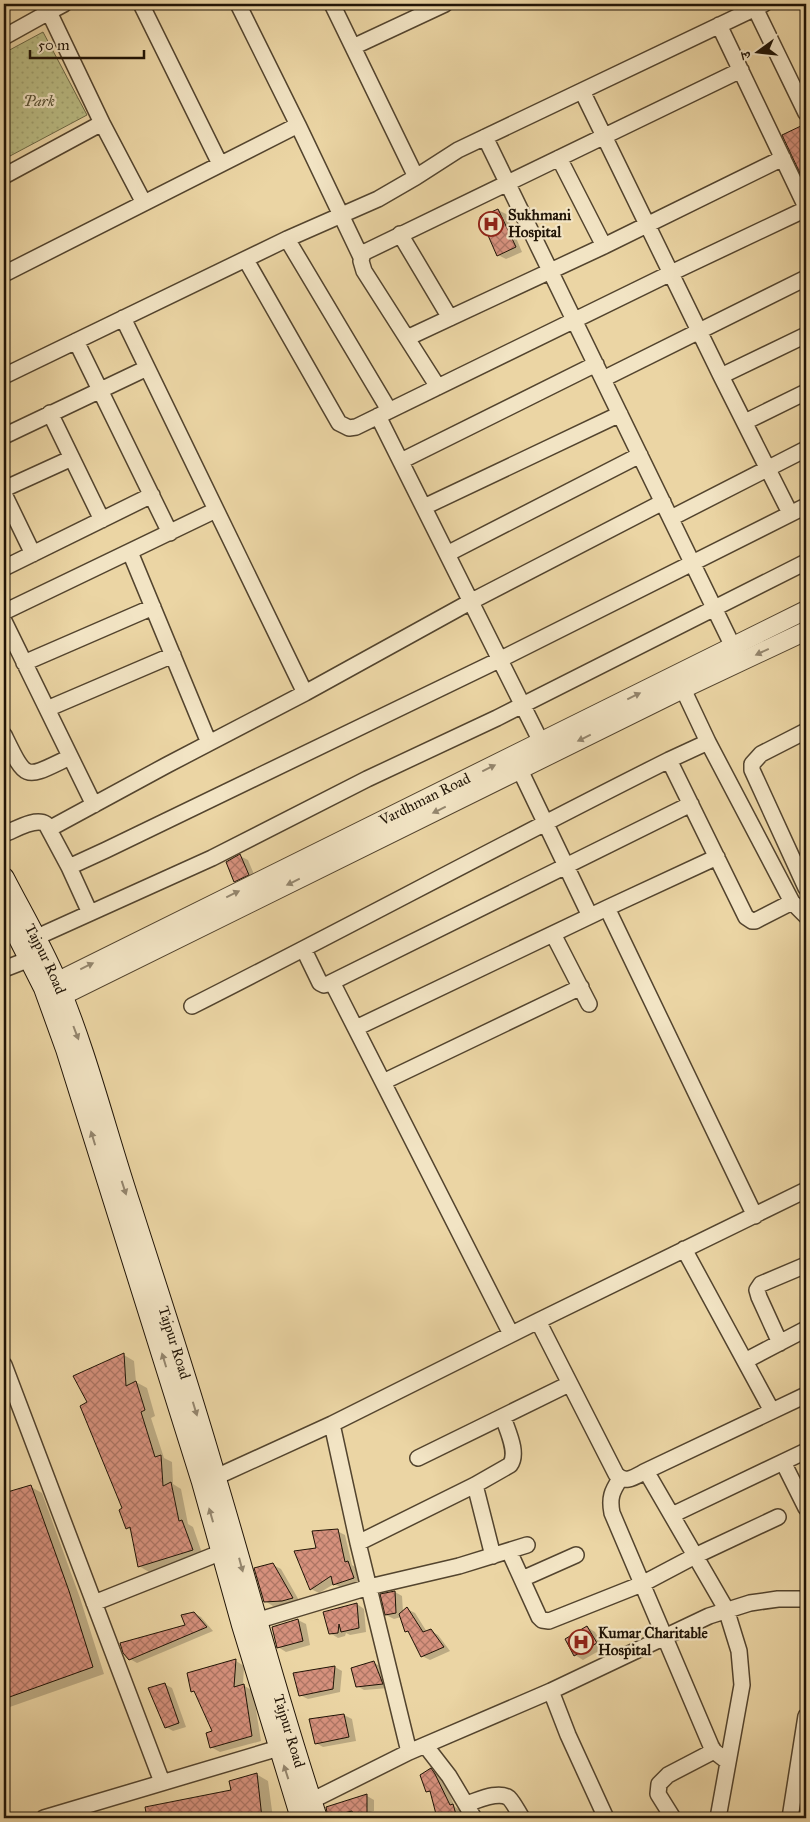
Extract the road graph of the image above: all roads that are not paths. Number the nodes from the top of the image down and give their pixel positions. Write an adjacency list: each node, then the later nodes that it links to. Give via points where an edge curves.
1 (64, 4): 7 (street)
2 (141, 4): 20 (street)
3 (238, 4): 15 (street)
4 (332, 4): 10 (street)
5 (444, 4): 10 (street)
6 (759, 6): 8 (street); 13 (street)
7 (49, 12): 9 (street); 14 (street)
8 (719, 25): 11 (street); 12 (street)
9 (4, 38)
10 (353, 47): 22 (street)
11 (741, 70): 17 (street); 19 (street)
12 (582, 91): 16 (street); 17 (street)
13 (806, 113)
14 (102, 123): 21 (street); 24 (street)
15 (298, 125): 20 (street); 26 (street)
16 (485, 137): 22 (street); 23 (street)
17 (604, 137): 18 (street); 27 (street)
18 (559, 158): 23 (street); 30 (street)
19 (783, 158): 25 (street); 27 (street)
20 (220, 164): 24 (street)
21 (5, 172)
22 (416, 177): 26 (street)
23 (507, 182): 28 (street); 33 (street)
24 (144, 203): 35 (street)
25 (806, 208): 34 (street)
26 (342, 215): 29 (street); 31 (street)
27 (647, 224): 30 (street); 34 (street)
28 (400, 234): 31 (street); 38 (street)
29 (287, 239): 32 (street); 53 (street)
30 (604, 246): 33 (street)
31 (361, 256): 42 (street, via 362,266)
32 (246, 260): 37 (street); 53 (street, via 339,423 349,428 356,427)
33 (550, 271): 38 (street); 39 (street)
34 (671, 273): 39 (street); 40 (street)
35 (4, 274)
36 (806, 278): 40 (street)
37 (123, 318): 43 (street); 45 (street)
38 (450, 318): 42 (street)
39 (574, 321): 44 (street); 49 (street)
40 (700, 331): 47 (street); 48 (street)
41 (806, 335): 47 (street)
42 (407, 338): 49 (street)
43 (76, 341): 46 (street); 50 (street)
44 (596, 364): 48 (street); 60 (street)
45 (147, 368): 50 (street); 68 (street)
46 (4, 376)
47 (721, 376): 55 (street)
48 (603, 379): 54 (street)
49 (438, 387): 53 (street)
50 (100, 389): 52 (street); 64 (street)
51 (806, 392): 55 (street)
52 (50, 413): 56 (street); 59 (street)
53 (384, 413): 60 (street)
54 (620, 414): 58 (street); 67 (street)
55 (745, 422): 61 (street)
56 (4, 436)
57 (806, 449): 61 (street)
58 (640, 455): 65 (street); 75 (street)
59 (72, 458): 62 (street); 71 (street)
60 (401, 461): 67 (street)
61 (767, 467): 69 (street); 70 (street)
62 (4, 490)
63 (4, 494): 74 (street)
64 (152, 495): 71 (street); 72 (street)
65 (663, 502): 70 (street); 79 (street)
66 (806, 506): 69 (street)
67 (424, 507): 75 (street)
68 (216, 510): 72 (street); 91 (street)
69 (790, 513): 76 (street)
70 (671, 518): 76 (street)
71 (102, 520): 74 (street)
72 (170, 532): 73 (street)
73 (130, 552): 80 (street); 83 (street)
74 (32, 554): 78 (street)
75 (446, 554): 79 (street)
76 (692, 562): 81 (street); 88 (street)
77 (806, 562): 81 (street)
78 (4, 568)
79 (470, 602): 88 (street); 91 (street)
80 (153, 606): 86 (street); 89 (street)
81 (715, 608): 87 (street); 92 (street)
82 (806, 610): 87 (street, Vardhman Road)
83 (4, 612)
84 (4, 621): 89 (street)
85 (806, 631): 87 (street, Vardhman Road, one-way to 87)
86 (173, 655): 93 (street); 98 (street)
87 (736, 655): 90 (street, Vardhman Road); 96 (street, Vardhman Road, one-way to 87)
88 (499, 660): 92 (street); 109 (street)
89 (24, 663): 93 (street)
90 (683, 689): 97 (street); 101 (street, Vardhman Road, one-way to 101)
91 (305, 693): 98 (street)
92 (522, 706): 96 (street); 115 (street, via 367,779 212,858)
93 (47, 709): 99 (street)
94 (806, 731): 111 (street, via 761,754 752,764 752,770)
95 (4, 735): 99 (street, via 19,766 26,771 38,772)
96 (541, 742): 124 (street, Vardhman Road, one-way to 96)
97 (708, 742): 100 (street); 112 (street)
98 (209, 743): 103 (street)
99 (70, 757): 103 (street)
100 (669, 760): 102 (street); 104 (street)
101 (520, 770): 104 (street); 124 (street, Vardhman Road, one-way to 124)
102 (691, 804): 107 (street); 108 (street)
103 (94, 805): 105 (street)
104 (546, 822): 108 (street); 120 (street)
105 (49, 829): 106 (street, via 43,822 36,822); 109 (street)
106 (4, 834)
107 (717, 857): 112 (street, via 748,920 755,920); 113 (street)
108 (567, 865): 116 (street); 122 (street)
109 (69, 867): 115 (street)
110 (4, 878): 119 (main road, Tajpur Road)
111 (806, 888)
112 (792, 902): 117 (street)
113 (607, 908): 116 (street); 130 (street)
114 (4, 909): 119 (main road, Tajpur Road)
115 (90, 913): 119 (street)
116 (590, 916): 118 (street)
117 (806, 916)
118 (554, 934): 123 (street); 127 (street)
119 (33, 949): 121 (street); 124 (main road, Tajpur Road)
120 (304, 950): 122 (street, via 320,983); 126 (street)
121 (4, 969)
122 (332, 982): 127 (street)
123 (580, 987): 125 (street); 128 (street)
124 (53, 992): 148 (main road, Tajpur Road, one-way to 148, via 80,1044); 157 (main road, Tajpur Road, one-way to 124, via 66,1049)
125 (589, 1004)
126 (192, 1006)
127 (356, 1028): 128 (street)
128 (383, 1082): 135 (street)
129 (806, 1190): 130 (street)
130 (755, 1216): 131 (street)
131 (684, 1249): 133 (street); 137 (street)
132 (806, 1265): 136 (street, via 761,1284 757,1290)
133 (538, 1321): 135 (street); 139 (street)
134 (806, 1329): 136 (street)
135 (511, 1334): 143 (street)
136 (780, 1343): 137 (street)
137 (745, 1361): 141 (street)
138 (4, 1365): 165 (street)
139 (569, 1384): 142 (street); 149 (street)
140 (806, 1395): 141 (street)
141 (772, 1411): 147 (street)
142 (504, 1416): 145 (street); 150 (street, via 513,1462)
143 (332, 1424): 148 (street); 154 (street)
144 (806, 1451): 146 (street)
145 (418, 1458)
146 (783, 1462): 151 (street); 152 (street)
147 (646, 1471): 149 (street, via 630,1479); 152 (street)
148 (216, 1477): 167 (main road, Tajpur Road, one-way to 167)
149 (620, 1479): 162 (street, via 613,1489 610,1504)
150 (475, 1485): 154 (street); 158 (street)
151 (806, 1505)
152 (672, 1515): 160 (street)
153 (778, 1517): 160 (street)
154 (358, 1544): 163 (street)
155 (527, 1545): 156 (street)
156 (509, 1550): 158 (street); 161 (street)
157 (222, 1552): 165 (street); 171 (main road, Tajpur Road)
158 (493, 1556): 163 (street)
159 (576, 1556): 161 (street)
160 (695, 1556): 162 (street); 166 (street)
161 (522, 1579): 162 (street, via 539,1617 546,1621)
162 (642, 1584): 168 (street)
163 (369, 1588): 167 (street); 174 (street)
164 (806, 1599): 166 (street, via 750,1602)
165 (94, 1603): 176 (street)
166 (726, 1609): 168 (street); 175 (street, via 739,1651 742,1685)
167 (256, 1621): 171 (main road, Tajpur Road)
168 (664, 1637): 169 (street); 173 (street)
169 (551, 1691): 172 (street); 182 (street)
170 (806, 1716): 185 (street)
171 (285, 1746): 176 (street); 178 (main road, Tajpur Road)
172 (426, 1746): 174 (street); 177 (street)
173 (714, 1751): 175 (street); 183 (street, via 668,1775 659,1784 658,1794)
174 (408, 1752): 178 (street)
175 (728, 1762): 184 (street)
176 (162, 1782): 179 (street)
177 (466, 1804): 180 (street); 181 (street, via 496,1795 505,1796)
178 (310, 1812)
179 (44, 1818)
180 (474, 1818)
181 (522, 1818)
182 (606, 1818)
183 (672, 1818)
184 (718, 1818)
185 (790, 1818)

